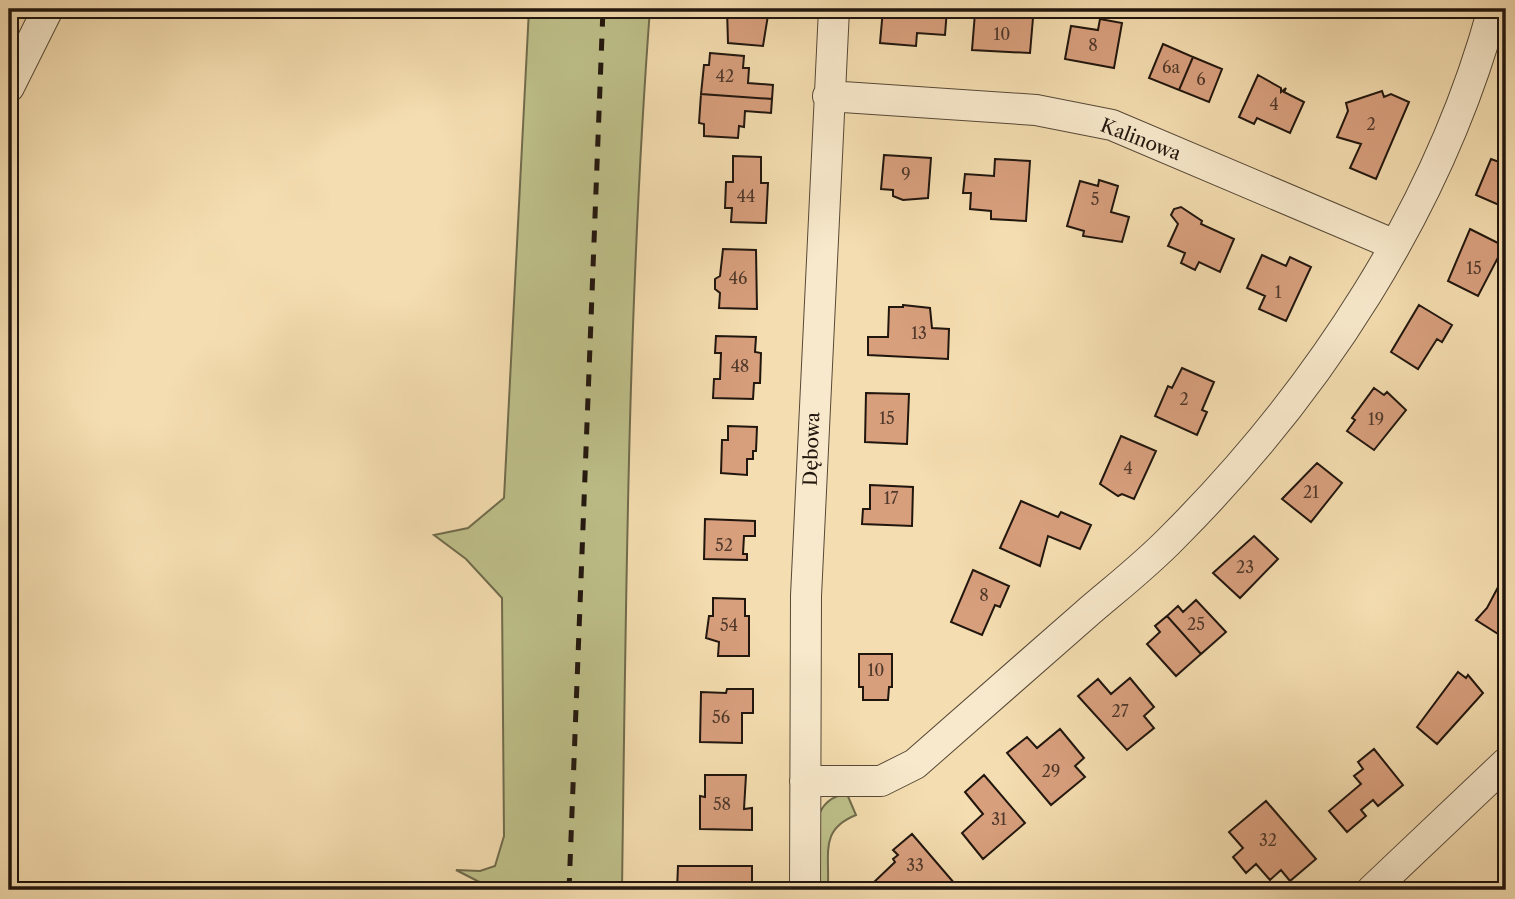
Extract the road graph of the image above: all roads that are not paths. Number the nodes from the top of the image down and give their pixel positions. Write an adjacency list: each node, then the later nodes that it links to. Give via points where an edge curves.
1 (48, 9): 4 (street)
2 (834, 9): 5 (street, Dębowa)
3 (1493, 9): 6 (street, via 1477,68)
4 (9, 87)
5 (828, 96): 6 (street, Kalinowa, via 1036,110 1112,125); 8 (street, Dębowa, via 807,570)
6 (1395, 245): 8 (street, via 1309,382 1172,539 915,764 881,781)
7 (1506, 763): 10 (street)
8 (805, 782): 9 (street, Dębowa)
9 (805, 890)
10 (1372, 890)

